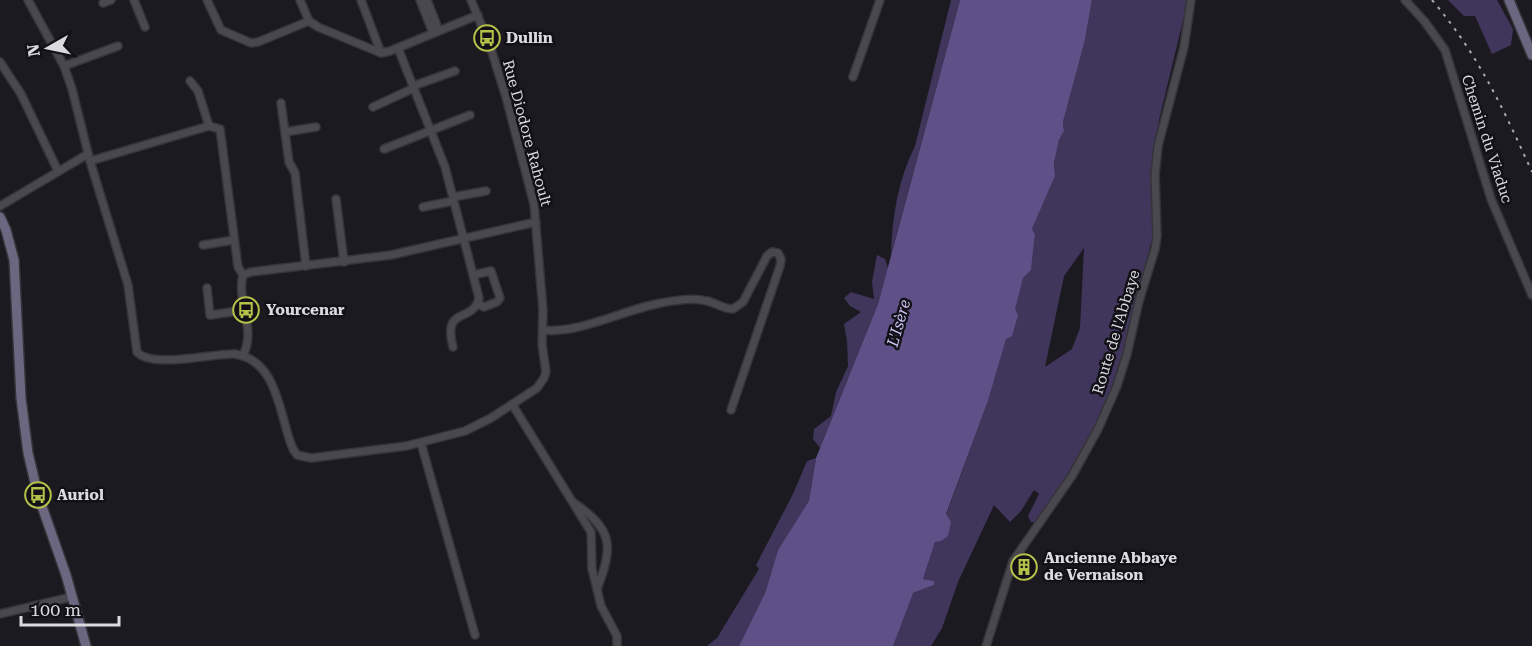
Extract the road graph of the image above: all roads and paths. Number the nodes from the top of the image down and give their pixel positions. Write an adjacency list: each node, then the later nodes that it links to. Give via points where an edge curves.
1 (28, 0): 24 (street)
2 (111, 0): 14 (street)
3 (134, 0): 17 (street)
4 (207, 0): 16 (street, via 221,30 251,43)
5 (300, 0): 16 (street)
6 (361, 0): 21 (street)
7 (420, 0): 18 (street)
8 (427, 0): 18 (street)
9 (471, 0): 15 (street, Rue Diodore Rahoult)
10 (880, 0): 26 (street)
11 (1191, 0): 70 (street, Route de l'Abbaye, via 1184,47 1158,146 1155,249 1117,386 1072,476 1009,570)
12 (1405, 0): 54 (street, Chemin du Viaduc, via 1445,50 1491,199)
13 (1509, 0): 22 (street)
14 (103, 3)
15 (478, 15): 18 (street); 45 (street, Rue Diodore Rahoult, via 506,97)
16 (309, 21): 21 (street)
17 (145, 27)
18 (436, 32): 20 (street)
19 (118, 46): 24 (street)
20 (398, 48): 21 (street); 28 (street)
21 (381, 53)
22 (1532, 55)
23 (0, 62): 38 (street, via 21,94)
24 (64, 66): 37 (street)
25 (456, 71): 28 (street)
26 (853, 77)
27 (190, 81): 32 (street, via 198,91)
28 (414, 87): 30 (street); 34 (street)
29 (281, 103): 35 (street)
30 (373, 107)
31 (470, 115): 34 (street)
32 (209, 126): 37 (street); 47 (street, via 220,129)
33 (316, 127): 35 (street)
34 (431, 131): 36 (street); 41 (street)
35 (285, 132): 50 (street, via 289,162 295,173)
36 (384, 149)
37 (89, 158): 38 (street); 59 (street, via 128,285 140,356 185,360)
38 (58, 171): 42 (street)
39 (486, 191): 41 (street)
40 (336, 198): 49 (street)
41 (453, 199): 43 (street); 46 (street)
42 (0, 206)
43 (423, 207)
44 (0, 219): 65 (street, via 14,261 28,453)
45 (536, 222): 46 (street); 57 (street, Rue Diodore Rahoult)
46 (463, 238): 49 (street); 52 (street)
47 (234, 240): 48 (street); 51 (street)
48 (203, 245)
49 (344, 262): 50 (street)
50 (306, 266): 51 (street)
51 (243, 275): 56 (street)
52 (473, 275): 55 (street); 55 (street, via 492,271 500,298 484,307)
53 (207, 288): 56 (street, via 210,315)
54 (1532, 295)
55 (478, 304): 58 (street, via 449,328)
56 (246, 310): 59 (street, via 248,332)
57 (543, 330): 60 (street, Rue Diodore Rahoult, via 546,372 542,384); 61 (street, via 570,328 655,304 688,300 733,309 743,302 766,256 778,253 780,266)
58 (453, 347)
59 (243, 355): 62 (street, via 262,368 272,383 297,455 311,458)
60 (512, 404): 62 (street, via 465,431); 63 (street)
61 (731, 410)
62 (420, 442): 67 (street)
63 (571, 501): 64 (street, via 591,532); 64 (street, via 602,527 609,548)
64 (597, 589): 69 (street)
65 (72, 597): 66 (street); 68 (street)
66 (0, 614)
67 (474, 635)
68 (86, 646)
69 (617, 646)
70 (986, 646)

